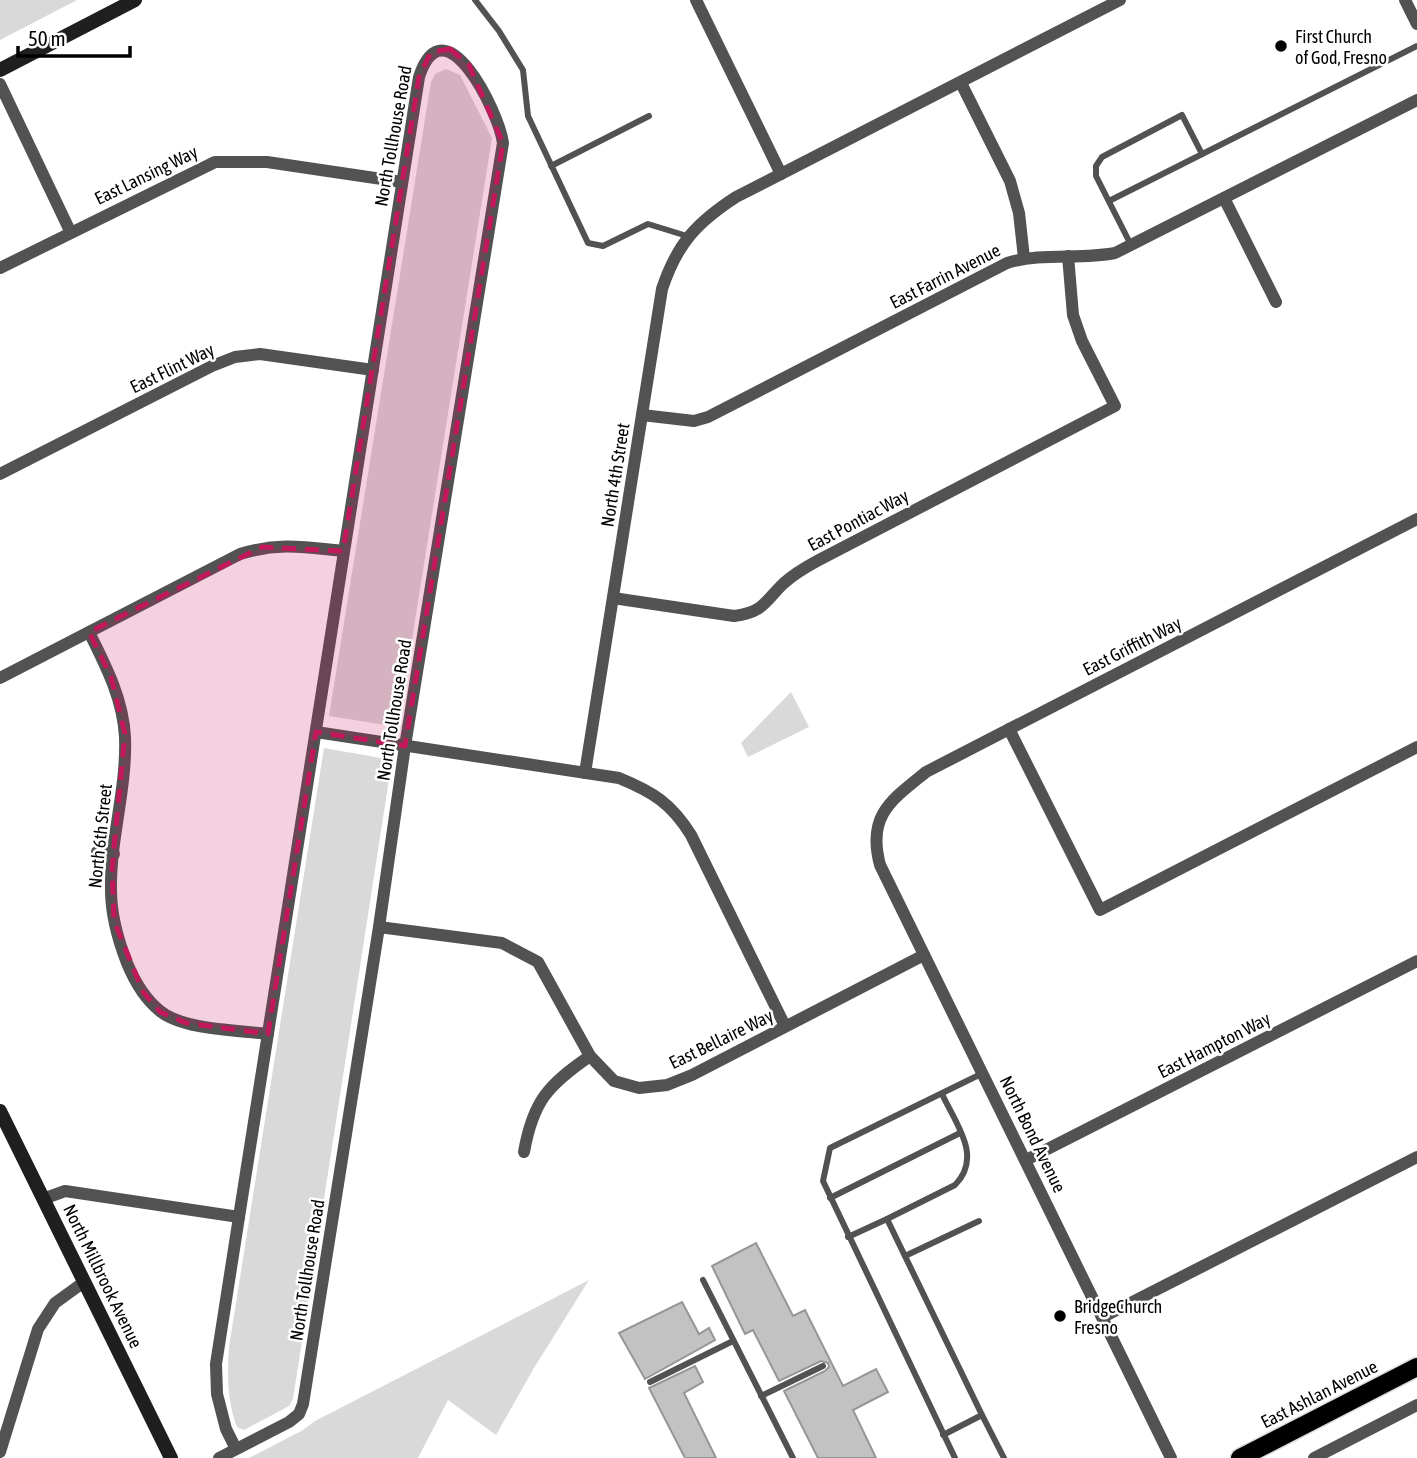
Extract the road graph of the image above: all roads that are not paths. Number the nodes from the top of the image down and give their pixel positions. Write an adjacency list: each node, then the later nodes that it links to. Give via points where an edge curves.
1 (135, 0): 8 (street)
2 (475, 0): 14 (lane, via 523,71 528,116)
3 (696, 0): 15 (street)
4 (1120, 0): 9 (street, North 4th Street)
5 (1405, 0): 6 (street)
6 (1417, 23)
7 (1417, 46): 13 (lane)
8 (0, 70)
9 (961, 83): 15 (street, North 4th Street); 23 (street, via 1010,181 1020,213)
10 (0, 84): 19 (street)
11 (1417, 100): 17 (street, East Farrin Avenue)
12 (649, 116): 14 (lane)
13 (1202, 154): 18 (lane); 18 (lane, via 1182,116 1102,156 1096,176)
14 (551, 166): 20 (lane, via 588,243 603,246 648,224)
15 (781, 174): 20 (street, North 4th Street, via 708,214)
16 (402, 182): 19 (street, East Lansing Way, via 267,162 215,162); 26 (street, North Tollhouse Road); 36 (street, North Tollhouse Road, via 423,63 431,52 450,49 469,65 501,129 503,144)
17 (1224, 198): 21 (street, East Farrin Avenue); 25 (street)
18 (1109, 201): 21 (lane)
19 (70, 231): 24 (street, East Lansing Way)
20 (687, 236): 27 (street, North 4th Street, via 662,289)
21 (1132, 246): 22 (street, East Farrin Avenue, via 1098,256)
22 (1068, 256): 23 (street, East Farrin Avenue); 31 (street, East Pontiac Way, via 1073,315 1115,406 817,561 748,614 734,616)
23 (1024, 258): 27 (street, East Farrin Avenue, via 708,417 687,421)
24 (0, 268)
25 (1276, 302)
26 (373, 370): 28 (street, East Flint Way, via 260,354 235,357); 30 (street, North Tollhouse Road)
27 (642, 415): 31 (street, North 4th Street)
28 (0, 474)
29 (1417, 519): 34 (street, East Griffith Way)
30 (343, 551): 32 (street, via 284,545 251,551); 35 (street, North Tollhouse Road)
31 (613, 598): 38 (street, North 4th Street)
32 (89, 632): 33 (street); 41 (street, North 6th Street, via 111,677 125,734)
33 (0, 678)
34 (1009, 729): 37 (street, via 1100,910); 39 (street, East Griffith Way, via 926,772 896,797)
35 (316, 732): 36 (street); 46 (street, North Tollhouse Road)
36 (405, 746): 38 (street); 42 (street, North Tollhouse Road)
37 (1417, 747)
38 (585, 773): 45 (street, via 619,778 648,790 679,816)
39 (878, 822): 43 (street, North Bond Avenue, via 875,845 880,865)
40 (97, 852): 41 (street)
41 (114, 854): 46 (street, North 6th Street, via 114,921 131,971 160,1012 186,1023)
42 (379, 926): 47 (street, East Bellaire Way, via 502,943 538,962); 73 (street, North Tollhouse Road, via 303,1404 289,1422)
43 (924, 955): 45 (street, East Bellaire Way); 48 (street, North Bond Avenue)
44 (1417, 961): 54 (street, East Hampton Way)
45 (785, 1027): 47 (street, East Bellaire Way, via 667,1085 639,1088 614,1080)
46 (268, 1034): 57 (street, North Tollhouse Road)
47 (590, 1056): 52 (street, via 548,1090 535,1107)
48 (983, 1073): 49 (lane); 54 (street, North Bond Avenue)
49 (942, 1094): 51 (lane); 55 (lane, via 830,1149 822,1181)
50 (0, 1111): 56 (street, North Millbrook Avenue)
51 (960, 1133): 55 (lane); 58 (lane, via 968,1152 962,1177 955,1185)
52 (524, 1152)
53 (1417, 1157): 64 (street)
54 (1026, 1160): 64 (street, North Bond Avenue)
55 (830, 1198): 60 (lane)
56 (43, 1199): 57 (street, via 65,1191); 63 (street, North Millbrook Avenue)
57 (239, 1217): 73 (street, North Tollhouse Road, via 216,1364 217,1394)
58 (887, 1219): 60 (lane); 61 (lane)
59 (979, 1220): 61 (lane)
60 (848, 1237): 72 (lane)
61 (905, 1256): 71 (lane)
62 (703, 1280): 65 (lane)
63 (84, 1282): 74 (street, via 55,1303 38,1329); 75 (street, North Millbrook Avenue)
64 (1103, 1317): 80 (street, North Bond Avenue)
65 (733, 1341): 68 (lane); 69 (lane)
66 (823, 1366): 69 (lane)
67 (1417, 1367): 81 (main road, East Ashlan Avenue)
68 (650, 1382)
69 (761, 1396): 77 (lane)
70 (1417, 1405): 82 (street)
71 (982, 1415): 72 (lane); 79 (lane)
72 (943, 1435): 78 (lane)
73 (236, 1449): 76 (street, North Tollhouse Road)
74 (0, 1452)
75 (171, 1458)
76 (219, 1458)
77 (793, 1458)
78 (955, 1458)
79 (1004, 1458)
80 (1171, 1458)
81 (1240, 1458)
82 (1314, 1458)

